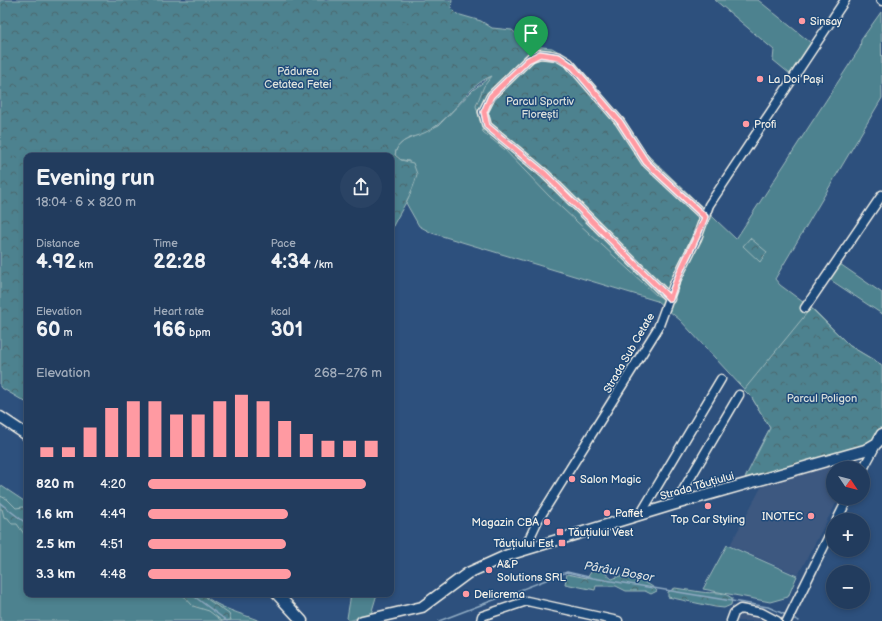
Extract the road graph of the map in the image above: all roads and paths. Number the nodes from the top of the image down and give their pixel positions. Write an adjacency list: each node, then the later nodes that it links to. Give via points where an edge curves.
1 (845, 0): 3 (street, Strada Sub Cetate, via 709,205)
2 (882, 195): 5 (street)
3 (705, 217): 4 (street, Strada Sub Cetate, via 675,282); 4 (street, via 646,162 620,122 565,60 540,54 531,57 486,103 484,116 490,129 545,174)
4 (670, 299): 16 (street, Strada Sub Cetate, via 658,328 538,520)
5 (806, 308)
6 (721, 379): 14 (street)
7 (739, 396): 13 (street)
8 (0, 417): 9 (main road)
9 (24, 433)
10 (882, 434): 11 (main road)
11 (877, 443): 12 (street); 13 (main road, Strada Tăuțiului, via 865,450)
12 (867, 461)
13 (675, 504): 14 (main road, Strada Tăuțiului)
14 (640, 515): 16 (main road, Strada Tăuțiului)
15 (826, 542): 25 (street)
16 (524, 550): 20 (main road, Strada Tăuțiului, via 478,568 422,607)
17 (280, 597): 19 (main road)
18 (583, 617): 21 (street, via 527,601 482,616); 22 (street)
19 (302, 621)
20 (364, 621)
21 (481, 621)
22 (618, 621)
23 (731, 621): 24 (street, via 734,613 740,609 762,613)
24 (777, 621)
25 (787, 621)

